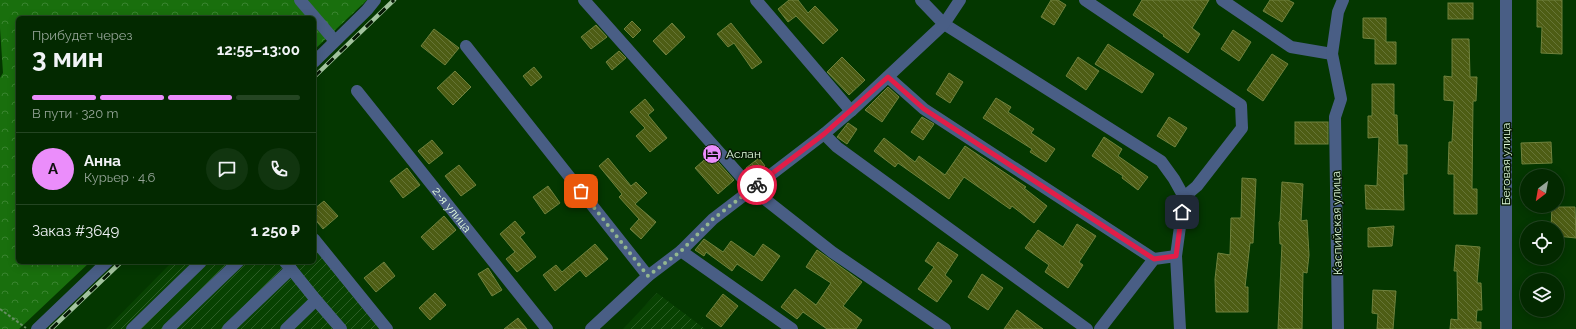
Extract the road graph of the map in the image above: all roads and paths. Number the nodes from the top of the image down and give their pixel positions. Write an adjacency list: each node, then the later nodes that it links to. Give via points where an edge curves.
1 (300, 0): 11 (street)
2 (375, 0): 14 (street)
3 (584, 0): 22 (street)
4 (756, 0): 20 (street)
5 (921, 0): 13 (street)
6 (960, 0): 13 (street)
7 (1085, 0): 23 (street, via 1241,105 1242,128 1197,186)
8 (1222, 0): 16 (street, via 1291,47)
9 (1343, 0): 16 (street, Каспийская улица, via 1338,12)
10 (1506, 0): 51 (street, Беговая улица)
11 (314, 16)
12 (316, 18): 14 (street)
13 (944, 24): 18 (street); 23 (street, via 1161,161)
14 (336, 41): 17 (street)
15 (466, 46): 32 (street)
16 (1332, 54): 50 (street, Каспийская улица, via 1341,99 1335,117)
17 (316, 60)
18 (888, 77): 20 (street); 27 (street, via 924,109)
19 (357, 91): 43 (street, 2-я улица)
20 (851, 111): 21 (street)
21 (824, 134): 22 (street); 47 (street, via 837,147)
22 (752, 189): 25 (street, via 713,219); 46 (street, via 832,252)
23 (1184, 197): 26 (street)
24 (316, 241): 42 (street)
25 (681, 251): 32 (street); 45 (street)
26 (1176, 256): 27 (street); 49 (street)
27 (1154, 259): 48 (street)
28 (105, 264): 36 (street)
29 (199, 264): 37 (street)
30 (236, 264): 38 (street)
31 (288, 265): 33 (street); 39 (street)
32 (648, 276): 44 (street)
33 (316, 300): 40 (street); 41 (street)
34 (0, 309): 35 (path)
35 (27, 329)
36 (37, 329)
37 (132, 329)
38 (168, 329)
39 (228, 329)
40 (286, 329)
41 (341, 329)
42 (387, 329)
43 (547, 329)
44 (591, 329)
45 (792, 329)
46 (945, 329)
47 (1087, 329)
48 (1100, 329)
49 (1180, 329)
50 (1338, 329)
51 (1506, 329)

